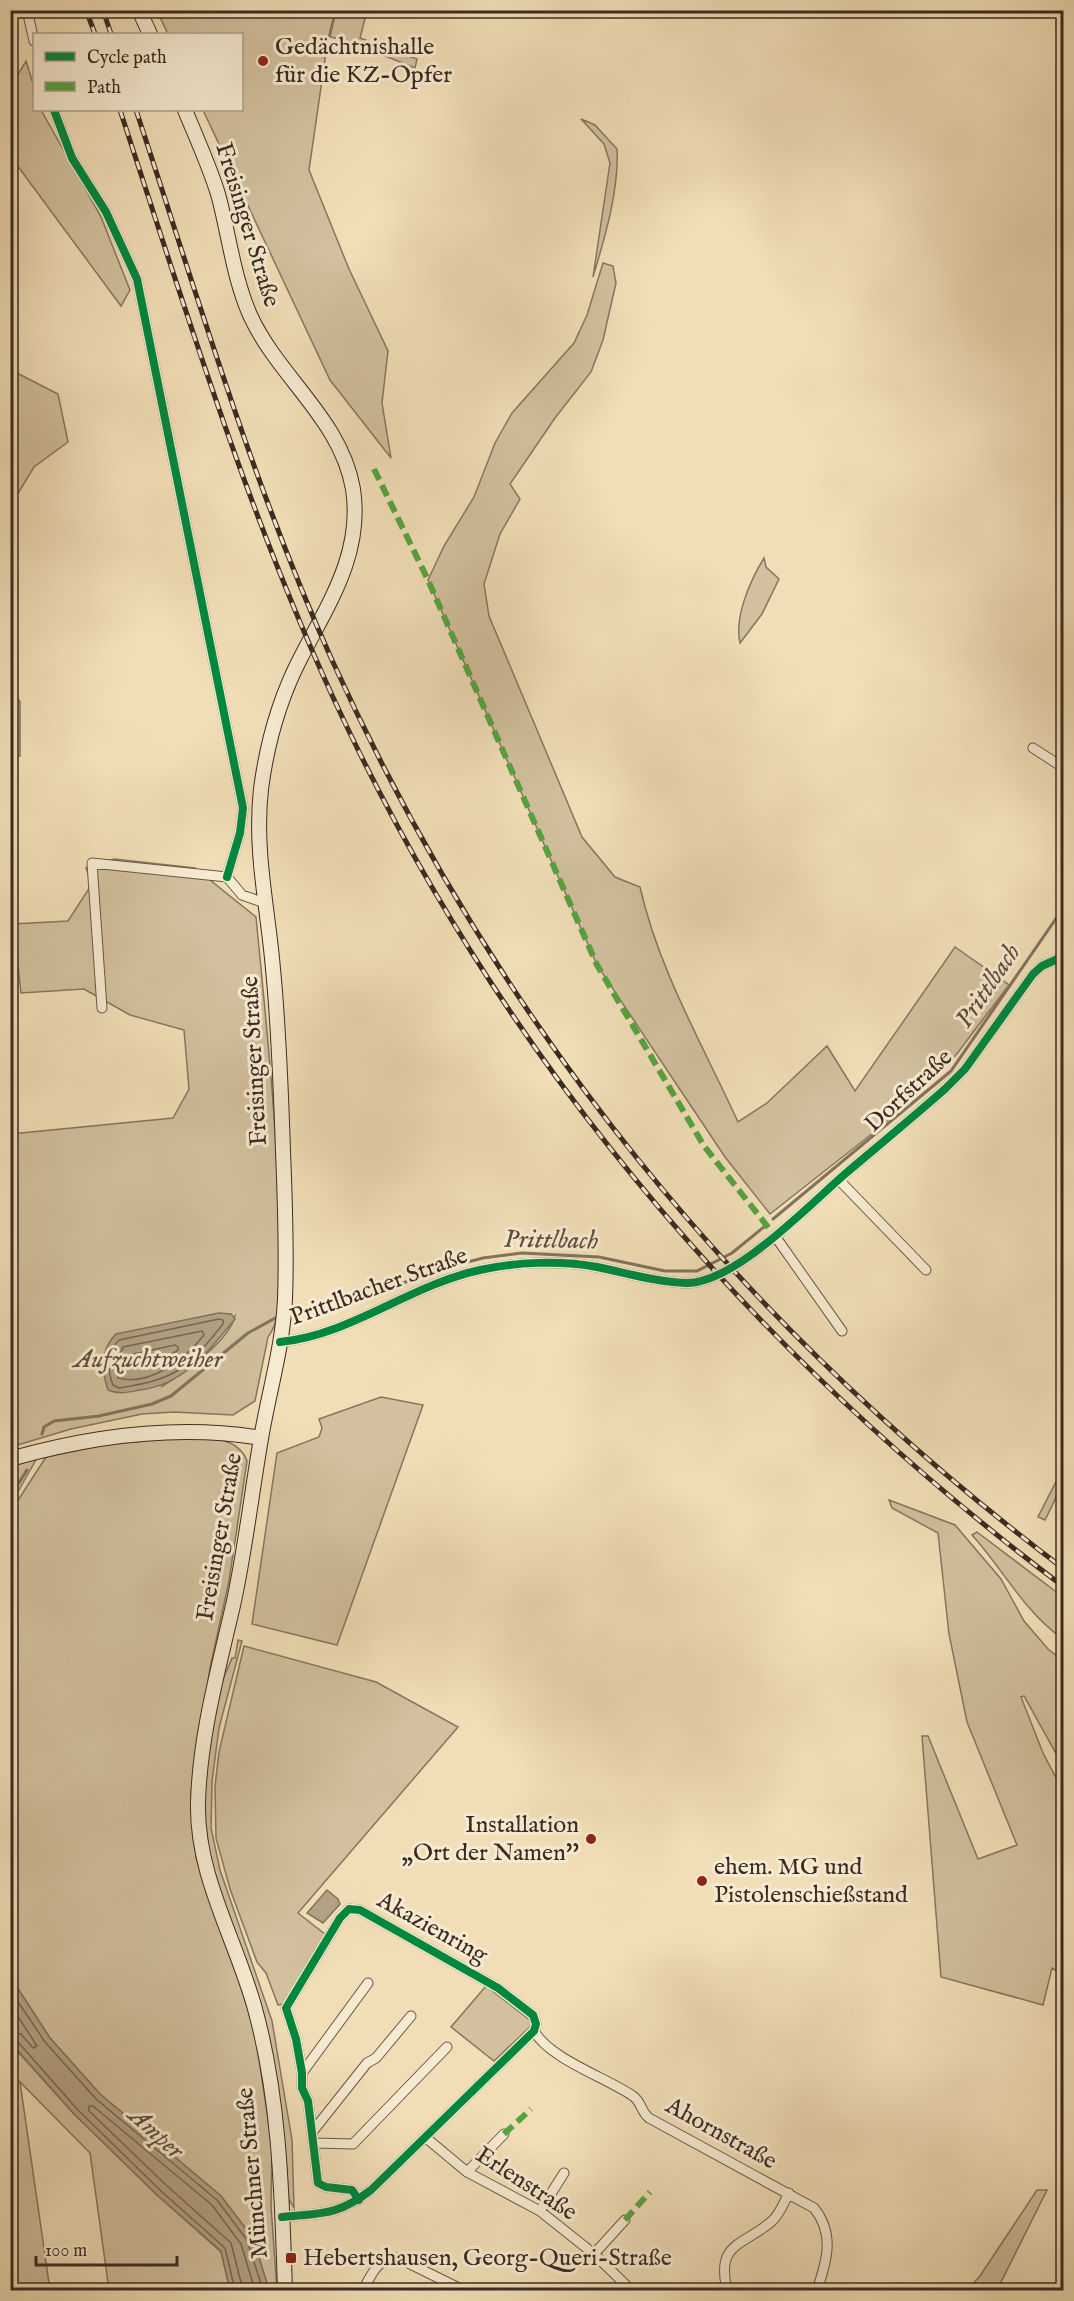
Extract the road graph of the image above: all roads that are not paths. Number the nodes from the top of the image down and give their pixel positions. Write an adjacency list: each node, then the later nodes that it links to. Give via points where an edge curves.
1 (27, 10): 4 (street)
2 (139, 10): 3 (main road)
3 (150, 33)
4 (33, 37)
5 (54, 111): 9 (street, via 72,158 106,212 137,279 243,808)
6 (185, 111): 10 (main road, Freisinger Straße, via 218,194 248,310 276,360 335,438 353,490 353,538 348,561 339,587 286,691 266,752 257,837)
7 (1033, 748): 8 (street)
8 (1064, 768)
9 (227, 877): 10 (street, via 242,895); 12 (street, via 92,863)
10 (265, 903): 18 (main road, Freisinger Straße, via 280,1077 286,1248)
11 (1064, 956): 13 (street, Dorfstraße, via 1033,974 958,1076)
12 (102, 1008)
13 (839, 1180): 14 (street, Dorfstraße); 16 (street)
14 (775, 1236): 15 (street, Dorfstraße); 17 (street)
15 (766, 1243): 18 (street, Prittlbacher Straße, via 739,1263 689,1283 585,1265 529,1264 479,1270 320,1334)
16 (926, 1270)
17 (842, 1331)
18 (280, 1342): 19 (main road, Freisinger Straße)
19 (261, 1438): 20 (main road, via 199,1431 156,1433 102,1439); 25 (main road, Freisinger Straße, via 236,1592 204,1743 198,1821 203,1861 248,1985)
20 (10, 1459)
21 (368, 1983): 26 (street)
22 (411, 2016): 27 (street)
23 (534, 2031): 26 (street, Akazienring, via 533,2015 498,1988 360,1910 349,1909 286,2008); 29 (street); 33 (street, Ahornstraße, via 539,2040 561,2055 636,2097 649,2118)
24 (447, 2047): 30 (street, via 353,2144)
25 (265, 2052): 36 (main road, Münchner Straße, via 278,2148)
26 (302, 2073): 27 (street, Akazienring)
27 (313, 2131): 30 (street, Akazienring)
28 (504, 2134): 31 (street)
29 (425, 2137): 31 (street, Erlenstraße); 34 (street)
30 (314, 2143): 34 (street, Akazienring, via 318,2183 352,2190)
31 (467, 2172): 35 (street, Erlenstraße)
32 (564, 2173): 35 (street)
33 (789, 2193): 43 (street, via 774,2219 727,2253 722,2269); 44 (street, Ahornstraße, via 814,2208 827,2235 828,2259)
34 (359, 2200): 36 (street, via 340,2211)
35 (540, 2211): 38 (street, Erlenstraße)
36 (282, 2217): 39 (main road, Münchner Straße)
37 (626, 2220): 38 (street)
38 (594, 2254): 42 (street, Erlenstraße)
39 (285, 2290)
40 (363, 2290): 41 (street, via 379,2263 388,2258 398,2258)
41 (463, 2290)
42 (631, 2290)
43 (727, 2290)
44 (817, 2290)

